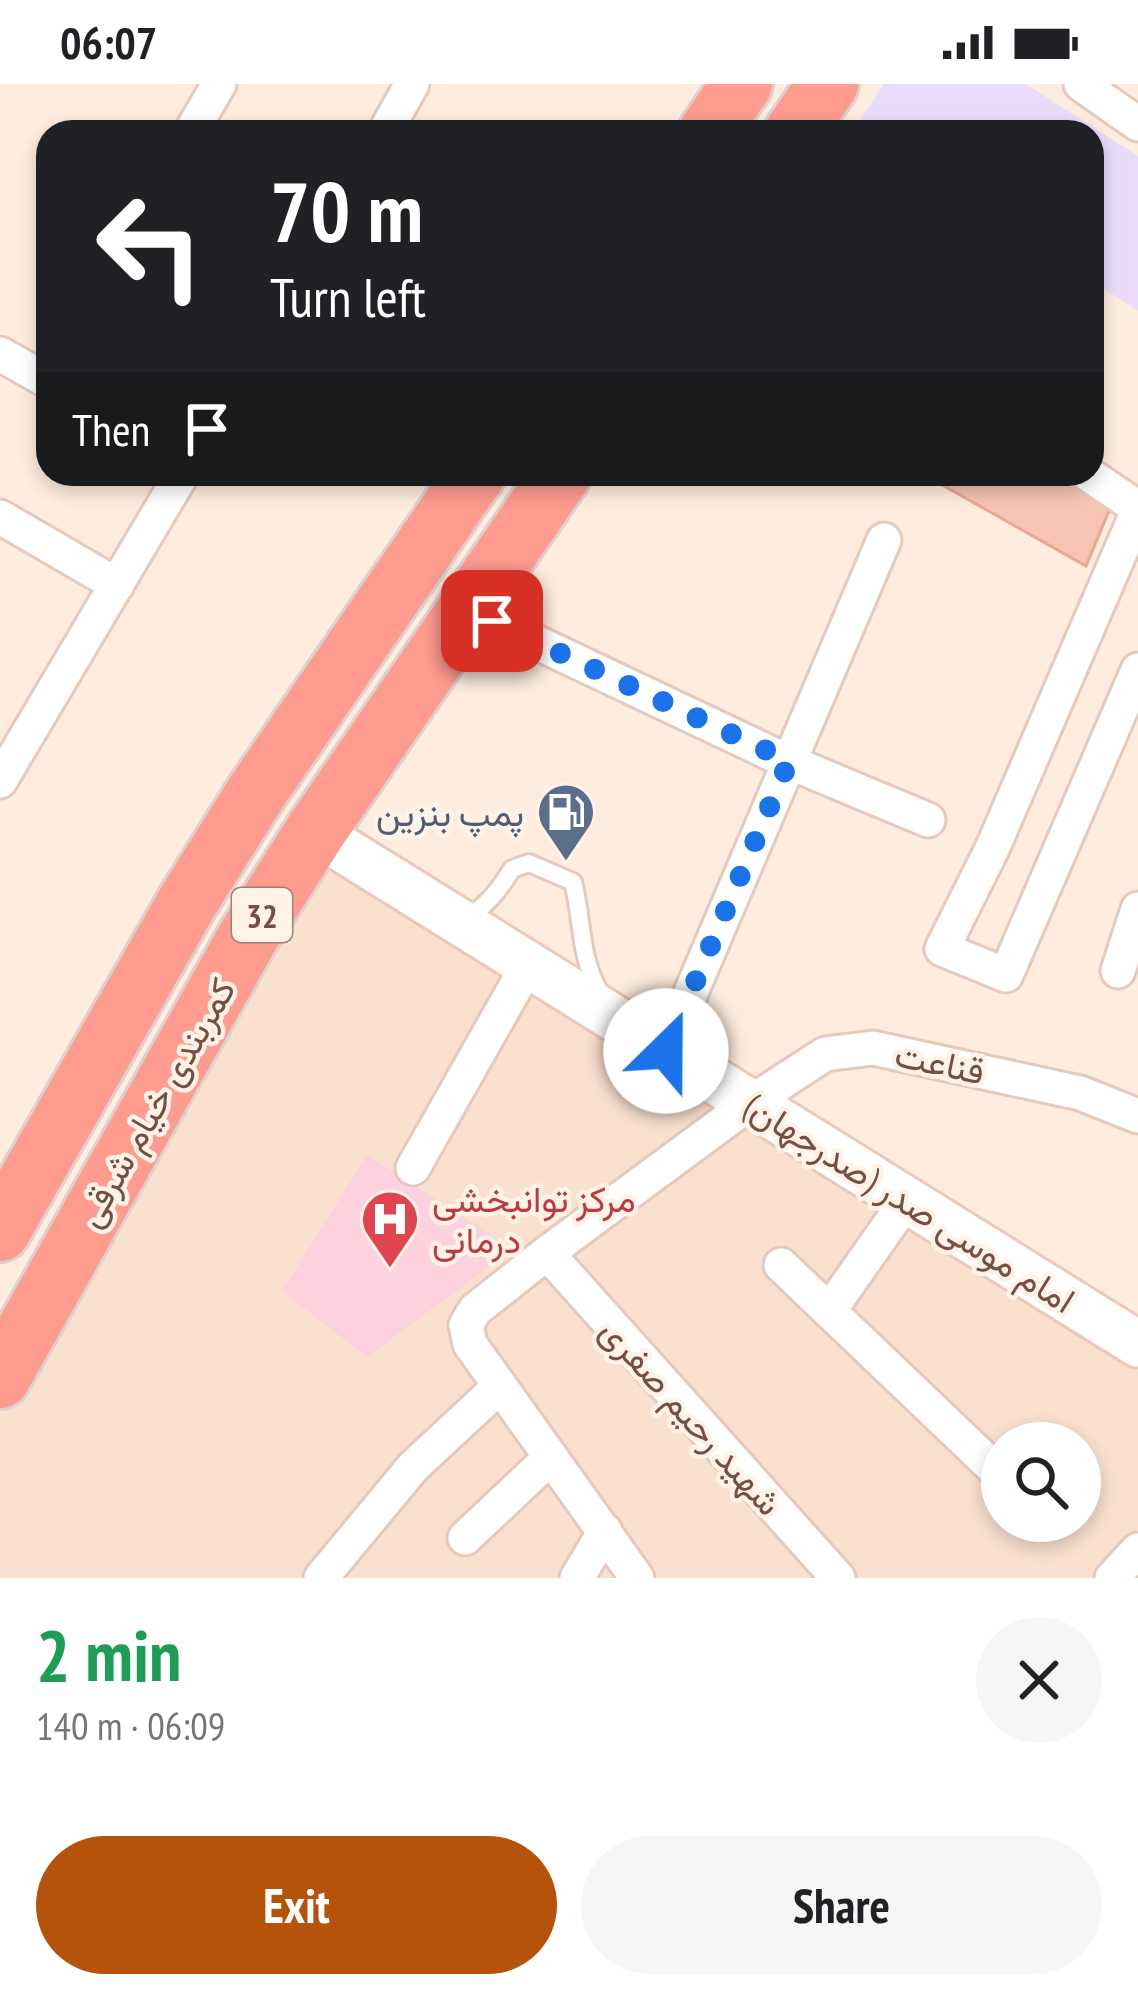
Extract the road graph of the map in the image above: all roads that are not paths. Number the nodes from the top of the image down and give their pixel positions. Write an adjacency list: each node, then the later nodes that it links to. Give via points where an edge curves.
1 (219, 84): 6 (street)
2 (742, 84): 8 (highway)
3 (828, 84): 9 (highway)
4 (1081, 84): 10 (street)
5 (398, 89): 7 (street)
6 (198, 120)
7 (389, 120)
8 (717, 120)
9 (803, 120)
10 (1138, 124)
11 (0, 354): 12 (street)
12 (36, 374)
13 (175, 486): 20 (street)
14 (467, 486): 37 (highway, کمربندی خیام شرقی / 32, via 188,901)
15 (553, 486): 21 (highway, کمربندی خیام شرقی / 32)
16 (1104, 486): 17 (street)
17 (1138, 510): 22 (street, via 942,949 1006,975)
18 (0, 517): 20 (street)
19 (884, 540): 23 (street)
20 (117, 585): 24 (street)
21 (468, 610): 23 (street); 26 (highway, کمربندی خیام شرقی / 32)
22 (1138, 670)
23 (789, 761): 25 (street); 32 (street)
24 (5, 762)
25 (928, 820)
26 (315, 832): 28 (main road, (صدرجهان) امام موسی صدر); 42 (highway, کمربندی خیام شرقی / 32)
27 (1138, 909): 30 (street)
28 (459, 922): 29 (main road, (صدرجهان) امام موسی صدر); 31 (lane, via 499,891 512,869 529,863 573,882 592,979)
29 (528, 965): 31 (main road, (صدرجهان) امام موسی صدر); 35 (street)
30 (1118, 971)
31 (623, 1024): 32 (main road, (صدرجهان) امام موسی صدر)
32 (666, 1051): 33 (main road, (صدرجهان) امام موسی صدر)
33 (751, 1103): 34 (street, قناعت, via 825,1054 873,1048 1080,1093); 36 (main road, (صدرجهان) امام موسی صدر); 38 (street, قناعت)
34 (1138, 1116)
35 (413, 1168)
36 (907, 1200): 40 (street); 41 (main road, (صدرجهان) امام موسی صدر)
37 (0, 1231)
38 (547, 1253): 43 (street, قناعت, via 466,1325); 49 (street, شهید رحیم صفری)
39 (781, 1265): 40 (street)
40 (829, 1311): 44 (street)
41 (1138, 1343)
42 (0, 1378)
43 (500, 1386): 45 (street); 50 (street, via 413,1467)
44 (981, 1456)
45 (551, 1457): 46 (street); 47 (street)
46 (604, 1531): 51 (street); 52 (street)
47 (465, 1538)
48 (1138, 1550): 53 (street)
49 (825, 1574)
50 (321, 1578)
51 (577, 1578)
52 (638, 1578)
53 (1112, 1578)

